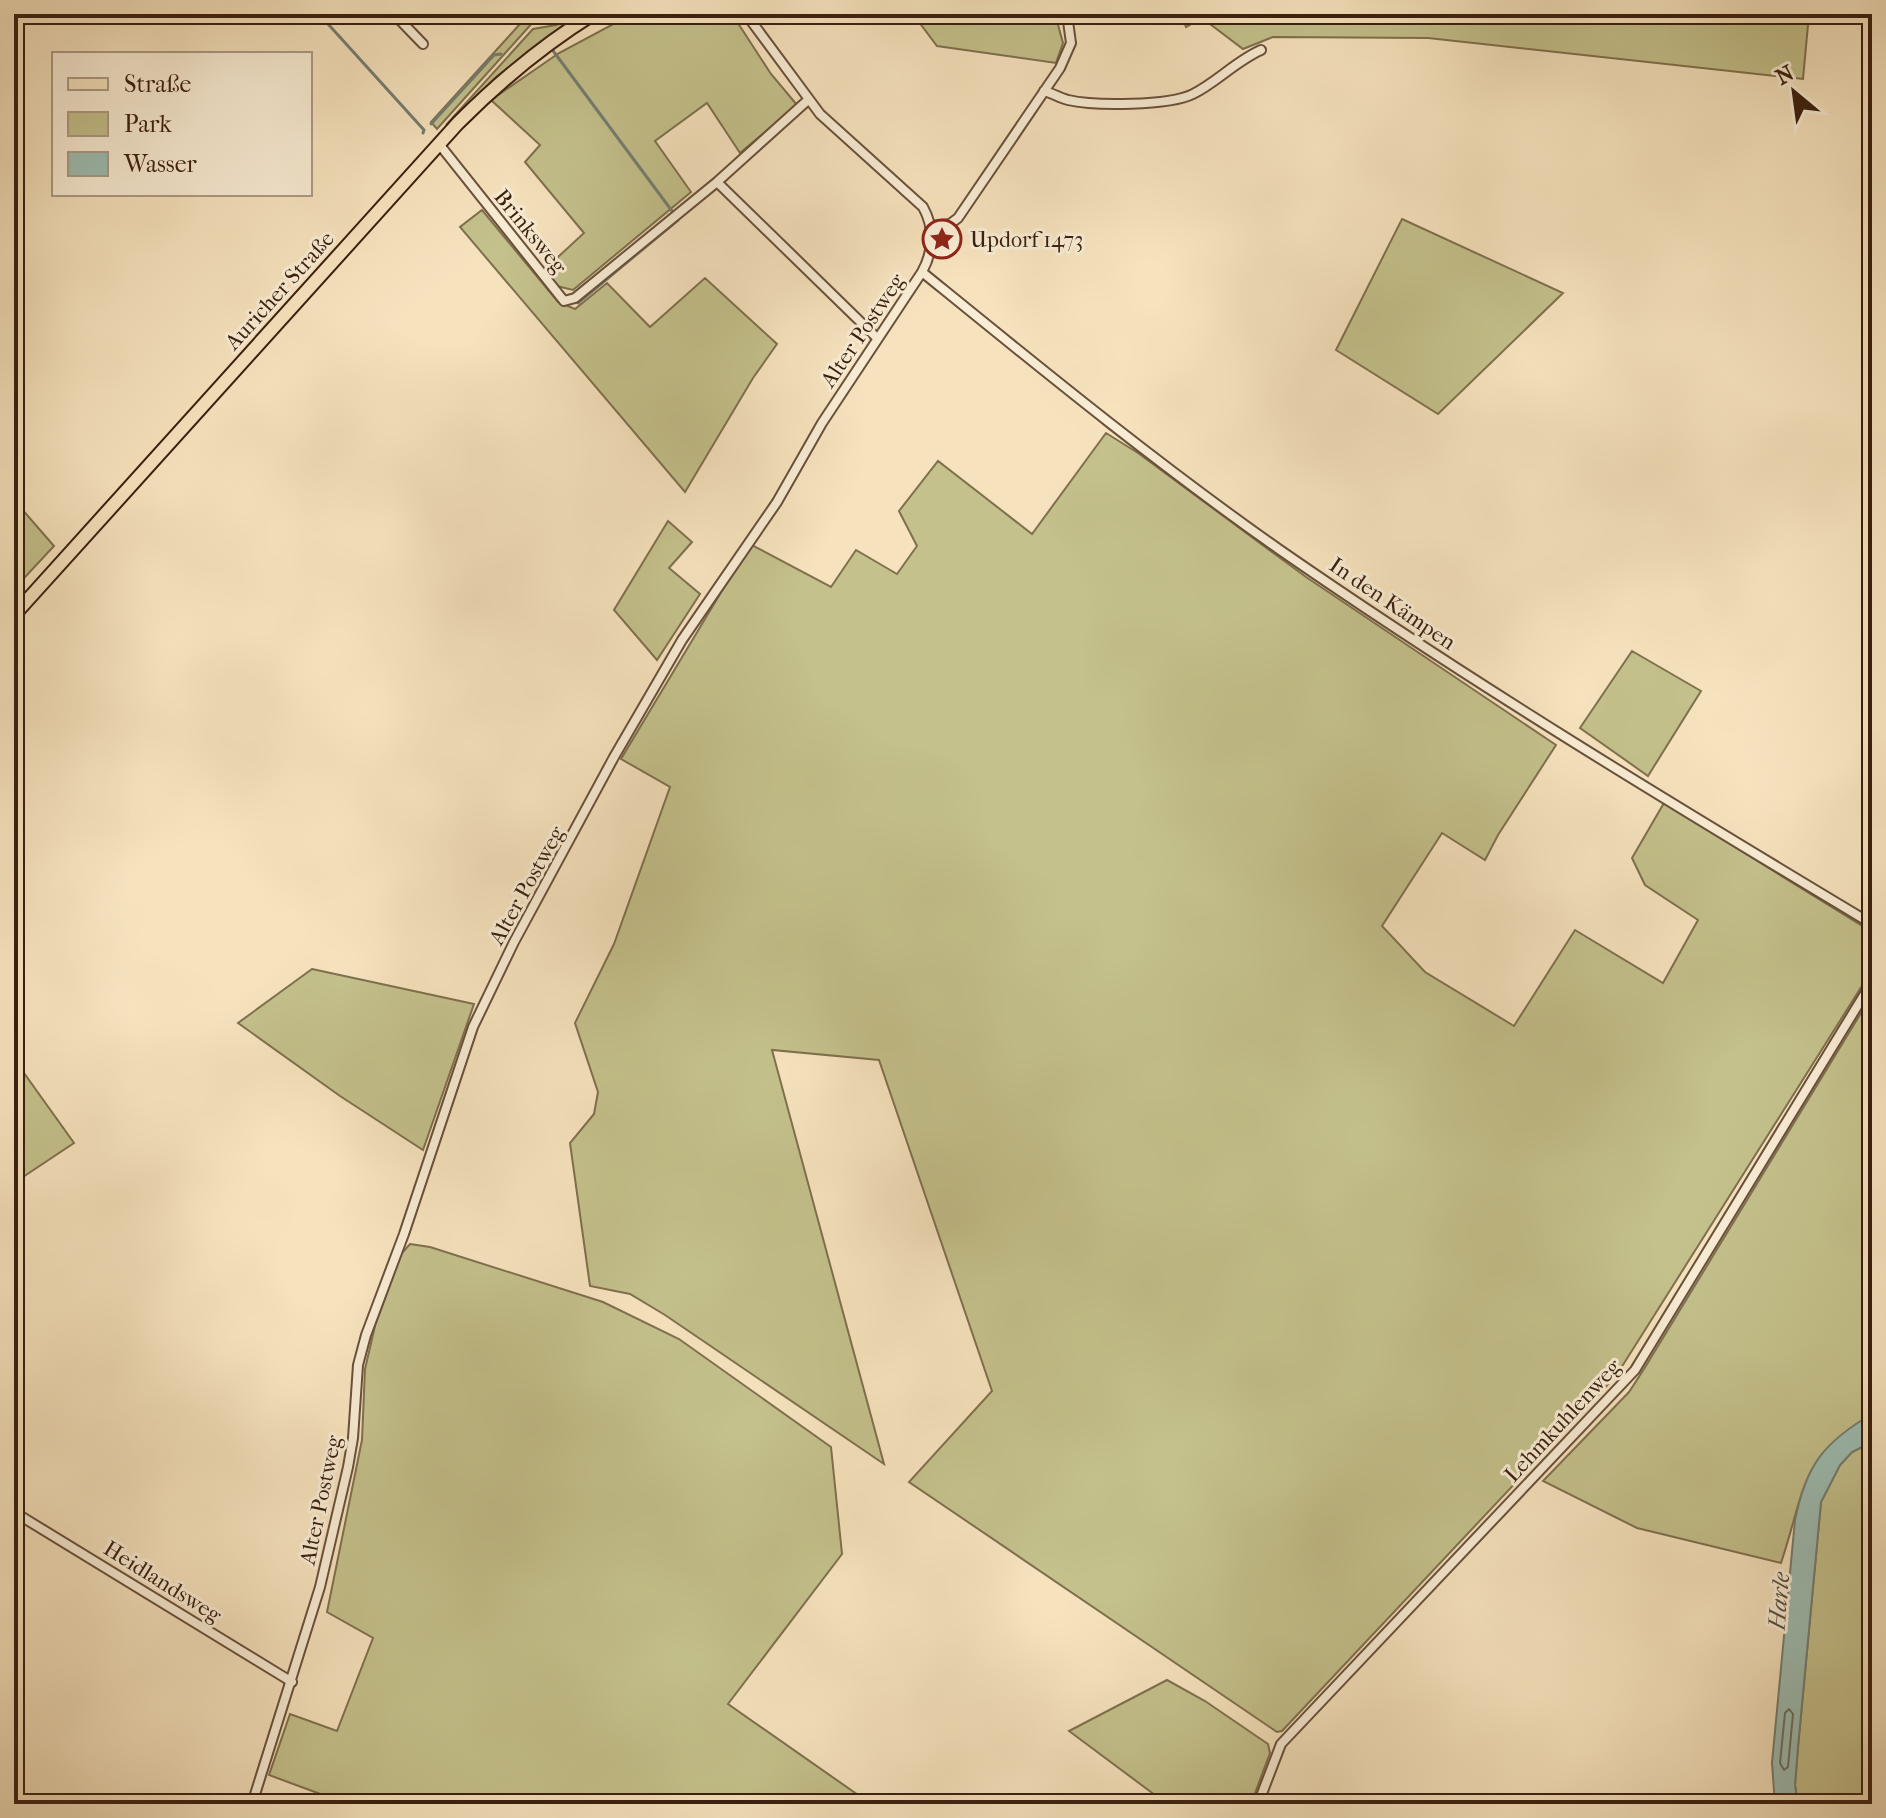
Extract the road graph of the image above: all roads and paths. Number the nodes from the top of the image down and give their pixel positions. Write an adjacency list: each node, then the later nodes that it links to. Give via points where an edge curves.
1 (394, 14): 5 (street)
2 (593, 14): 9 (main road, Auricher Straße, via 508,75)
3 (746, 14): 8 (street)
4 (1067, 14): 7 (street, via 1068,54)
5 (423, 44)
6 (1261, 50): 7 (street, via 1189,97 1091,103)
7 (1044, 91): 11 (street, via 958,218)
8 (808, 100): 10 (street, Brinksweg); 11 (street, via 915,197)
9 (439, 144): 10 (street, Brinksweg, via 564,301 575,298); 14 (main road, Auricher Straße)
10 (717, 182): 13 (street)
11 (931, 226): 12 (street, Alter Postweg, via 930,254)
12 (922, 272): 13 (street, Alter Postweg); 15 (street, In den Kämpen, via 1116,430 1279,549 1595,758)
13 (877, 338): 18 (street, Alter Postweg, via 777,502 682,640 514,942 473,1027 366,1335 348,1467)
14 (14, 615)
15 (1872, 924)
16 (1872, 982): 20 (street, Lehmkuhlenweg, via 1635,1370 1281,1744)
17 (14, 1512): 18 (street, Heidlandsweg)
18 (292, 1682): 19 (street, Alter Postweg)
19 (252, 1804)
20 (1258, 1804)

